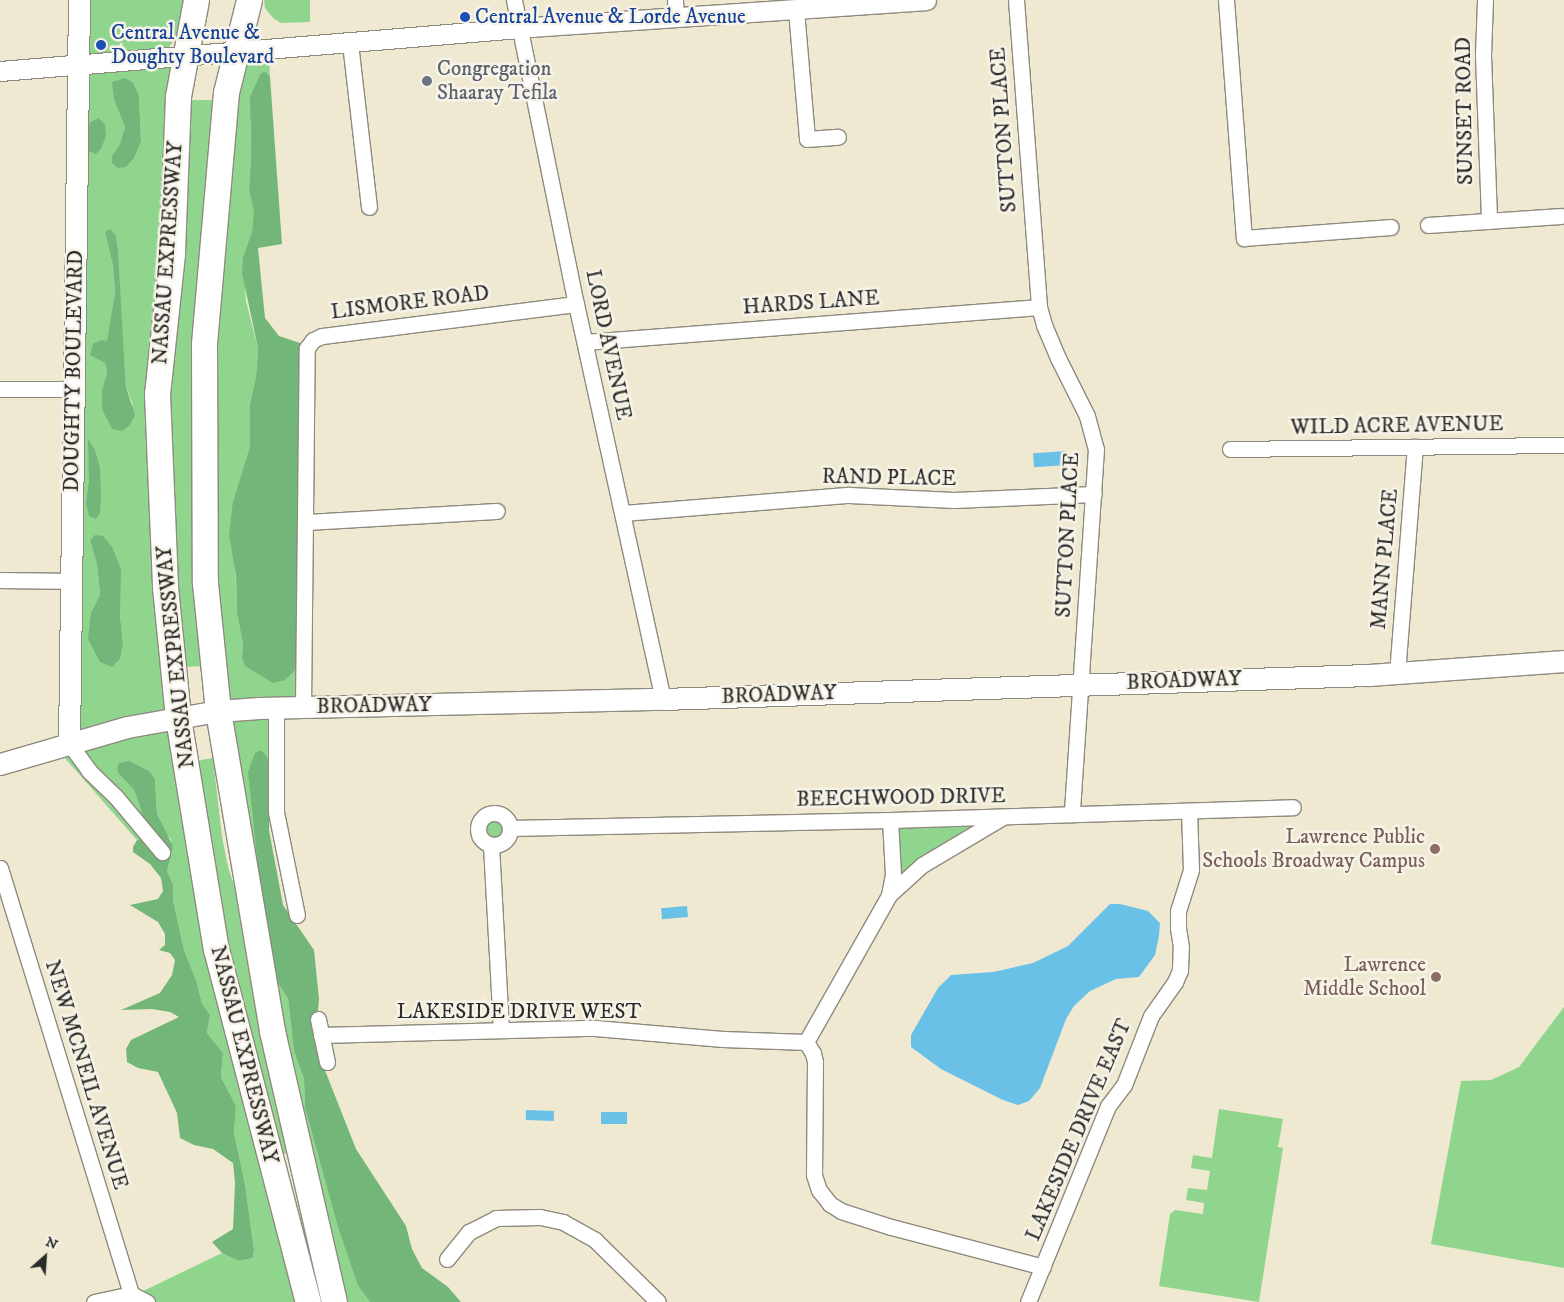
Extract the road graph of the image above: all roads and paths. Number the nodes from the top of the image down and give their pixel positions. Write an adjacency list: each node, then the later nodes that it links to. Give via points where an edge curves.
1 (79, 0): 15 (main road, DOUGHTY BOULEVARD)
2 (196, 0): 14 (highway, NASSAU EXPRESSWAY)
3 (249, 0): 13 (highway, NASSAU EXPRESSWAY)
4 (514, 0): 11 (street, LORD AVENUE)
5 (926, 0): 10 (street)
6 (1016, 0): 24 (street, SUTTON PLACE)
7 (1226, 0): 22 (street, via 1244,238)
8 (1485, 0): 20 (street, SUNSET ROAD, via 1483,55)
9 (676, 8): 10 (street); 11 (street)
10 (796, 10): 17 (street, via 807,139)
11 (520, 28): 12 (street); 23 (street, LORD AVENUE)
12 (350, 43): 13 (street); 18 (street)
13 (237, 50): 14 (street); 43 (highway, NASSAU EXPRESSWAY, via 226,92 204,344 205,583)
14 (184, 54): 15 (street); 44 (highway, NASSAU EXPRESSWAY, via 178,96 172,254 157,394 165,586)
15 (78, 64): 16 (street); 27 (main road, DOUGHTY BOULEVARD)
16 (0, 71)
17 (838, 137)
18 (369, 207)
19 (1561, 216): 20 (street)
20 (1489, 221): 21 (street)
21 (1428, 225)
22 (1391, 228)
23 (576, 304): 25 (street, LORD AVENUE); 34 (street, LISMORE ROAD, via 322,336 313,340 306,348)
24 (1039, 307): 25 (street, HARDS LANE); 31 (street, SUTTON PLACE, via 1044,325 1093,432 1097,466)
25 (586, 342): 33 (street, LORD AVENUE)
26 (0, 389): 27 (street)
27 (74, 389): 36 (main road, DOUGHTY BOULEVARD)
28 (1564, 445): 29 (street, WILD ACRE AVENUE)
29 (1415, 447): 30 (street, WILD ACRE AVENUE); 38 (street, MANN PLACE)
30 (1230, 449)
31 (1094, 494): 33 (street, RAND PLACE, via 954,500 849,495); 39 (street, SUTTON PLACE)
32 (497, 511): 34 (street)
33 (623, 513): 40 (street, LORD AVENUE)
34 (306, 522): 41 (street, LISMORE ROAD)
35 (0, 580): 36 (street)
36 (73, 581): 45 (main road, DOUGHTY BOULEVARD)
37 (1564, 661): 38 (main road, BROADWAY)
38 (1397, 674): 39 (main road, BROADWAY)
39 (1080, 684): 40 (main road, BROADWAY); 49 (street, SUTTON PLACE)
40 (663, 699): 41 (main road, BROADWAY)
41 (303, 707): 42 (main road, BROADWAY)
42 (276, 708): 43 (main road, BROADWAY); 57 (street, via 276,812)
43 (218, 711): 44 (main road, BROADWAY); 69 (highway, NASSAU EXPRESSWAY, via 272,1031)
44 (178, 718): 45 (main road, BROADWAY, via 127,727); 68 (highway, NASSAU EXPRESSWAY, via 216,949)
45 (69, 743): 46 (main road, BROADWAY); 54 (street, via 89,771 116,797)
46 (0, 764)
47 (1292, 807): 48 (street, BEECHWOOD DRIVE)
48 (1189, 811): 49 (street, BEECHWOOD DRIVE); 64 (street, LAKESIDE DRIVE EAST, via 1191,870 1178,911 1182,947 1180,970 1150,1016 1124,1085 1108,1106)
49 (1072, 814): 50 (street, BEECHWOOD DRIVE)
50 (1004, 816): 51 (street, BEECHWOOD DRIVE); 56 (street, via 922,865)
51 (890, 820): 52 (street, BEECHWOOD DRIVE); 56 (street, via 893,874)
52 (510, 828): 53 (street, via 505,841); 53 (street, via 502,814 491,813 482,818 479,834)
53 (491, 845): 59 (street)
54 (162, 852)
55 (0, 868): 65 (street, NEW MCNEIL AVENUE)
56 (889, 895): 61 (street)
57 (297, 915)
58 (318, 1019): 60 (street)
59 (501, 1030): 60 (street, LAKESIDE DRIVE WEST); 61 (street, LAKESIDE DRIVE WEST, via 612,1029 722,1039)
60 (322, 1035): 62 (street)
61 (806, 1042): 64 (street, via 815,1062 814,1175 819,1190 830,1204 841,1212 891,1227)
62 (327, 1062)
63 (447, 1259): 70 (street, via 469,1232 496,1218 540,1217 563,1222 595,1240)
64 (1043, 1267): 71 (street, LAKESIDE DRIVE EAST)
65 (130, 1294): 66 (street); 67 (street)
66 (94, 1302)
67 (148, 1302)
68 (308, 1302)
69 (334, 1302)
70 (658, 1302)
71 (1028, 1302)

